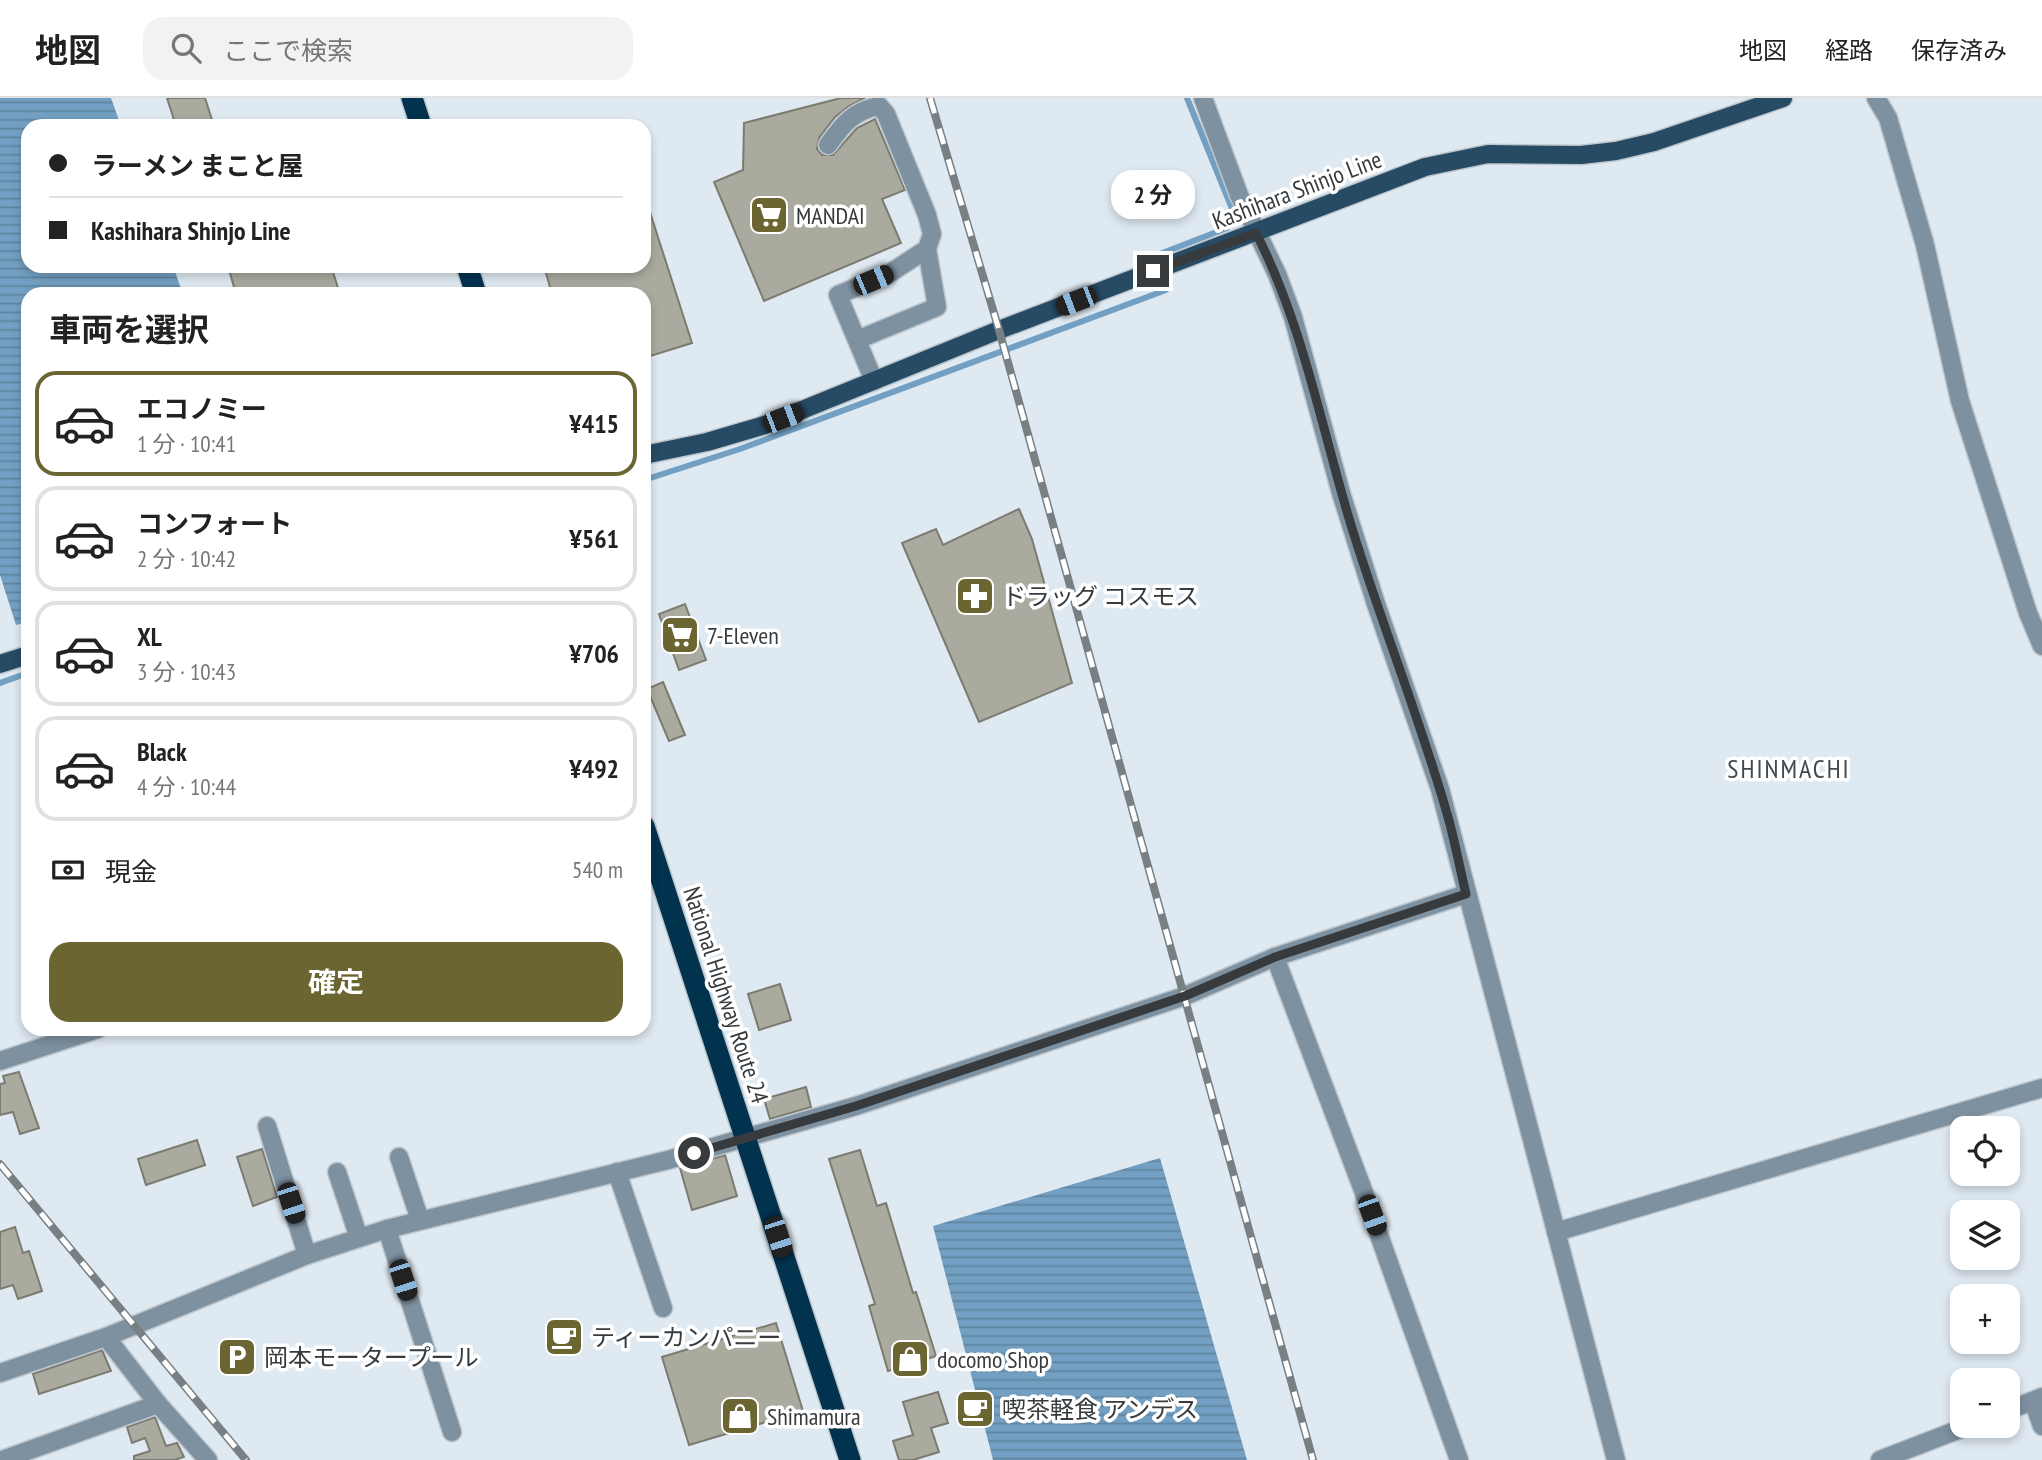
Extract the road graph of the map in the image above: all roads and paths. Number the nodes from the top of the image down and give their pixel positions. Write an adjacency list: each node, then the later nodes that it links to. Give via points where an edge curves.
1 (412, 98): 5 (highway)
2 (1203, 98): 7 (street)
3 (1783, 98): 7 (main road, Kashihara Shinjo Line, via 1616,151 1488,154 1445,162 1395,177)
4 (1876, 98): 12 (street, via 1888,118 1925,245 1960,401)
5 (419, 119)
6 (828, 145): 8 (street, via 847,119 879,106 927,215 932,234)
7 (1256, 233): 10 (main road, Kashihara Shinjo Line); 16 (street, via 1293,317 1341,493 1440,789)
8 (927, 249): 9 (street, via 937,307); 9 (street, via 890,273 838,295)
9 (857, 340): 10 (street)
10 (874, 381): 11 (main road, Kashihara Shinjo Line, via 734,435)
11 (651, 453)
12 (2042, 646)
13 (21, 657): 14 (main road)
14 (0, 664)
15 (651, 859): 22 (highway, National Highway Route 24)
16 (1466, 894): 17 (street); 28 (street)
17 (1275, 957): 22 (street, via 1185,996); 44 (street)
18 (77, 1036): 19 (street)
19 (0, 1061)
20 (2042, 1088): 28 (street)
21 (267, 1126): 30 (street)
22 (746, 1139): 25 (street); 43 (highway, National Highway Route 24)
23 (399, 1157): 26 (street)
24 (337, 1172): 29 (street)
25 (617, 1172): 26 (street); 31 (street)
26 (420, 1220): 27 (street)
27 (387, 1229): 29 (street); 38 (street)
28 (1556, 1232): 45 (street)
29 (359, 1238): 30 (street)
30 (307, 1255): 32 (street)
31 (663, 1308)
32 (106, 1337): 33 (street); 35 (street)
33 (0, 1373)
34 (2037, 1399): 36 (street); 37 (street)
35 (158, 1404): 41 (street); 42 (street)
36 (2020, 1406)
37 (2042, 1426)
38 (452, 1433)
39 (1950, 1433): 40 (street)
40 (1884, 1459)
41 (2, 1460)
42 (208, 1460)
43 (850, 1460)
44 (1459, 1460)
45 (1616, 1460)

